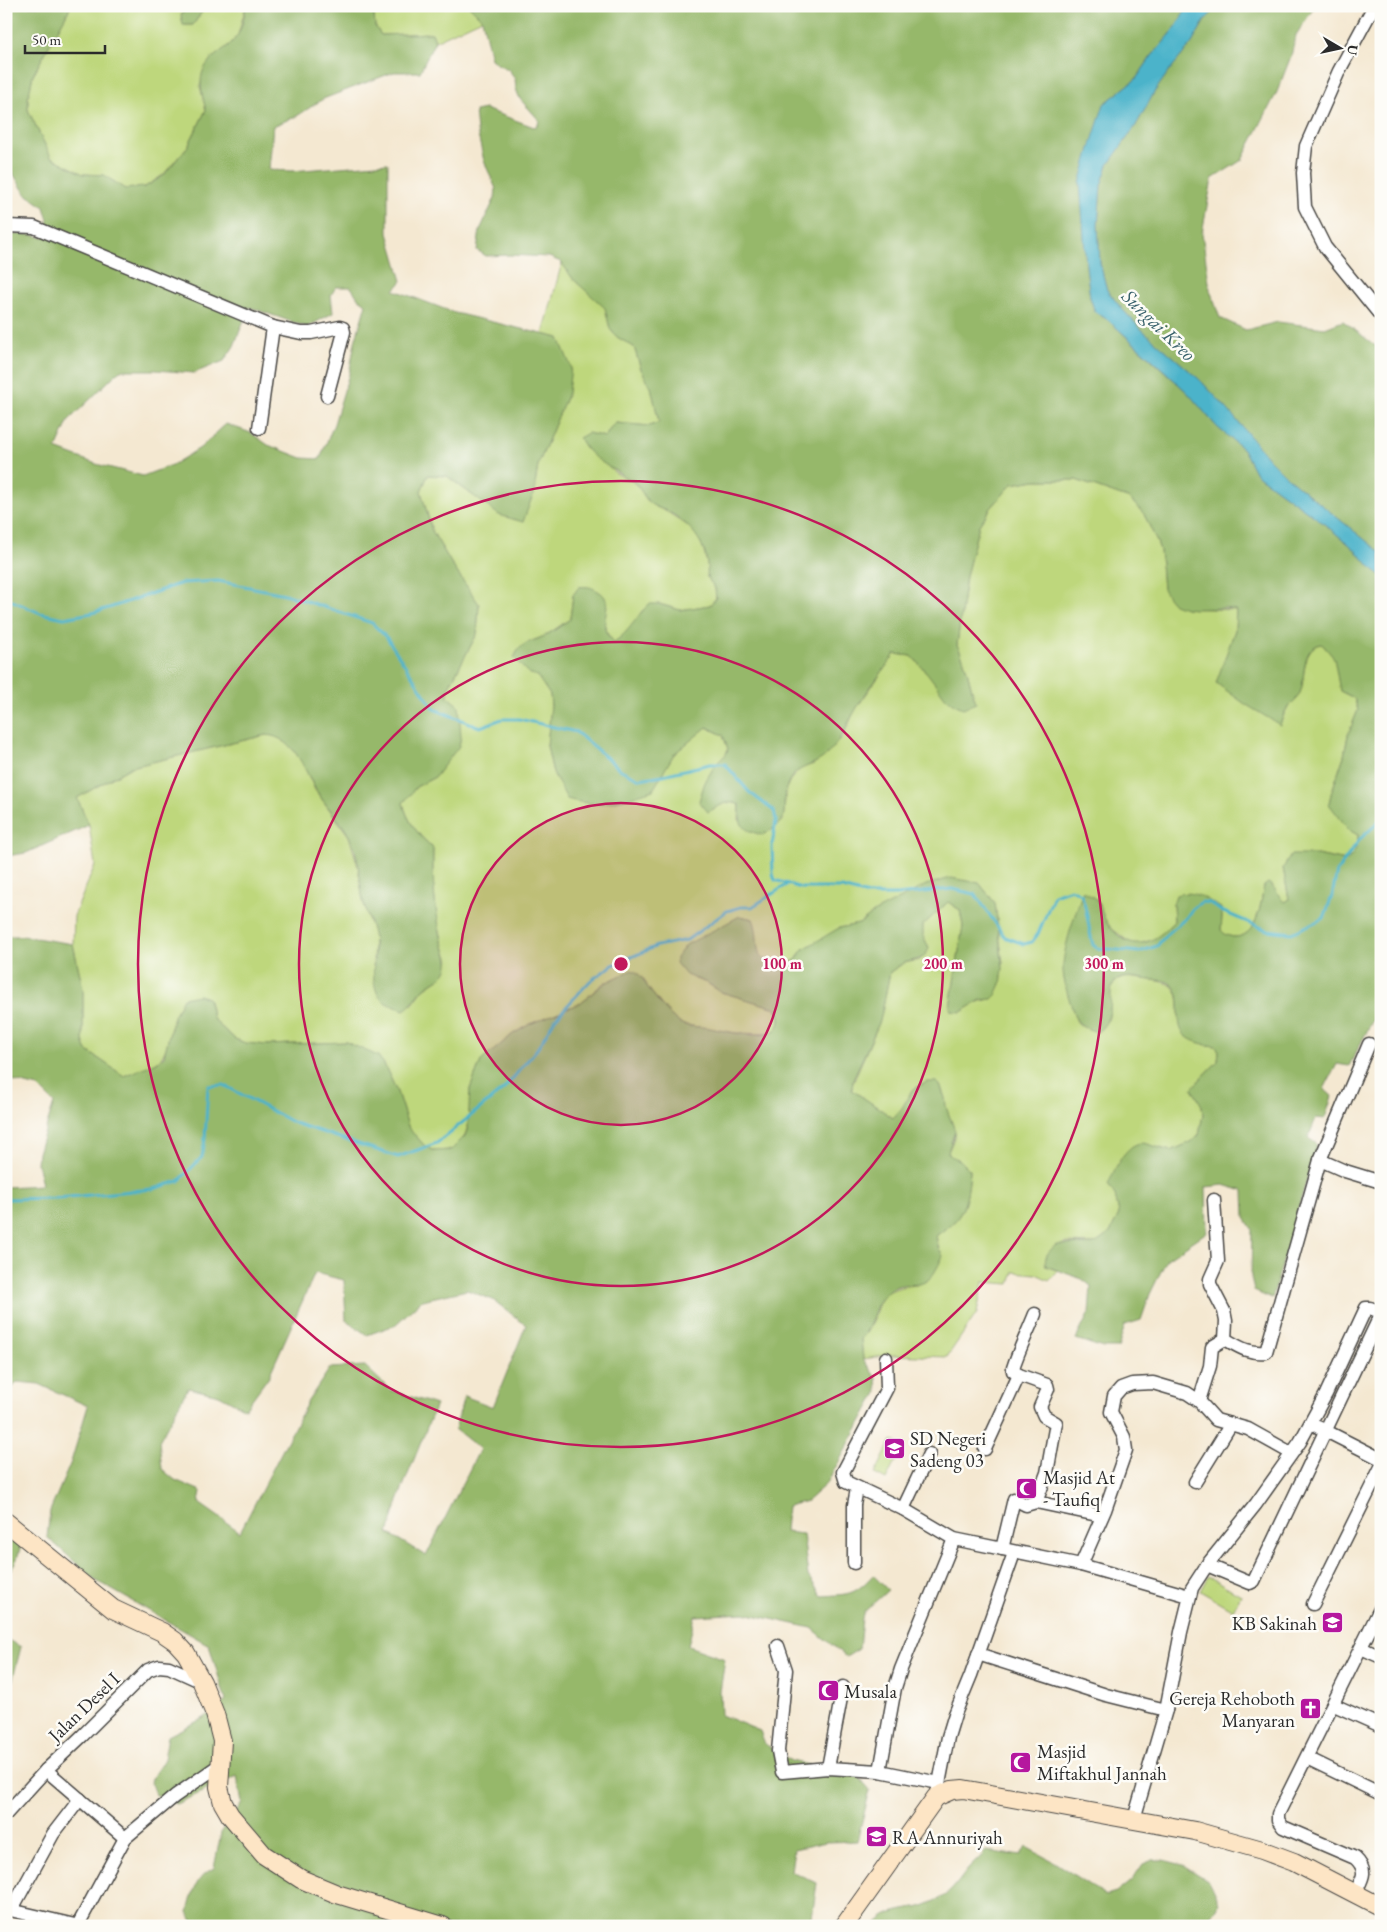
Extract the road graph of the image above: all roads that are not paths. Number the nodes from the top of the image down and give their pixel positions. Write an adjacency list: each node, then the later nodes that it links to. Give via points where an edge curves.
1 (1374, 6): 3 (street, via 1339,71 1306,146 1303,173 1305,207 1326,247)
2 (6, 226): 4 (street, via 34,227)
3 (1381, 316)
4 (273, 327): 5 (street, via 300,333 343,328); 6 (street)
5 (327, 396)
6 (259, 428)
7 (1369, 1044): 8 (street)
8 (1320, 1160): 9 (street, via 1345,1171); 13 (street, via 1266,1352 1244,1351)
9 (1379, 1178)
10 (1214, 1200): 13 (street, via 1218,1261 1210,1284 1224,1311)
11 (1381, 1313): 17 (street, via 1366,1308); 19 (street)
12 (1035, 1314): 15 (street, via 1013,1368)
13 (1225, 1339): 16 (street, via 1212,1347 1210,1366)
14 (886, 1358): 26 (street, via 887,1388 843,1472 846,1482)
15 (1019, 1375): 20 (street); 27 (street, via 1047,1385 1040,1407 1044,1416 1056,1423 1047,1474)
16 (1199, 1401): 18 (street, via 1216,1420); 29 (street, via 1187,1393 1153,1383 1132,1384 1121,1388 1114,1396 1111,1412 1124,1438 1126,1450)
17 (1310, 1423): 19 (street); 21 (street)
18 (1232, 1424): 21 (street, via 1248,1429); 25 (street)
19 (1326, 1430): 23 (street); 34 (street, via 1253,1582)
20 (985, 1449)
21 (1291, 1453): 34 (street)
22 (930, 1454): 28 (street)
23 (1381, 1459)
24 (1381, 1467): 37 (street)
25 (1195, 1482)
26 (857, 1488): 28 (street); 33 (street)
27 (1036, 1502): 29 (street); 32 (street, via 1026,1505 1014,1499)
28 (903, 1509): 31 (street)
29 (1102, 1516): 35 (street)
30 (6, 1522): 43 (main road, via 112,1609 176,1641 192,1660)
31 (954, 1539): 32 (street); 52 (street, via 900,1669)
32 (1008, 1551): 35 (street); 41 (street)
33 (854, 1562)
34 (1208, 1565): 36 (street)
35 (1081, 1566): 36 (street)
36 (1189, 1596): 46 (street)
37 (1312, 1604)
38 (1380, 1610): 40 (street)
39 (778, 1646): 50 (street, via 786,1670 778,1751 781,1769 785,1773)
40 (1361, 1648): 42 (street); 45 (street)
41 (978, 1654): 46 (street, via 1106,1695); 53 (street, via 948,1737)
42 (1381, 1657)
43 (202, 1682): 49 (main road, via 222,1741); 51 (street, Jalan Desel I, via 168,1667 148,1670)
44 (843, 1688): 50 (street)
45 (1334, 1706): 47 (street); 48 (street)
46 (1166, 1710): 57 (street)
47 (1381, 1726)
48 (1307, 1758): 54 (street); 59 (street, via 1278,1814 1278,1820 1283,1827 1355,1858 1361,1864 1363,1876)
49 (220, 1764): 58 (street); 63 (main road, via 219,1787 223,1803 264,1856 301,1879 337,1894)
50 (828, 1768): 52 (street)
51 (46, 1770): 55 (street); 56 (street, Jalan Desel I)
52 (880, 1772): 53 (street)
53 (937, 1790): 57 (main road, via 963,1789); 64 (main road)
54 (1381, 1794)
55 (80, 1799): 58 (street); 61 (street, via 53,1834)
56 (6, 1814)
57 (1134, 1820): 59 (main road, via 1195,1831 1262,1850 1294,1862)
58 (125, 1838): 62 (street)
59 (1355, 1893): 60 (main road)
60 (1381, 1907)
61 (9, 1909): 62 (street)
62 (78, 1926)
63 (443, 1926)
64 (844, 1926)

